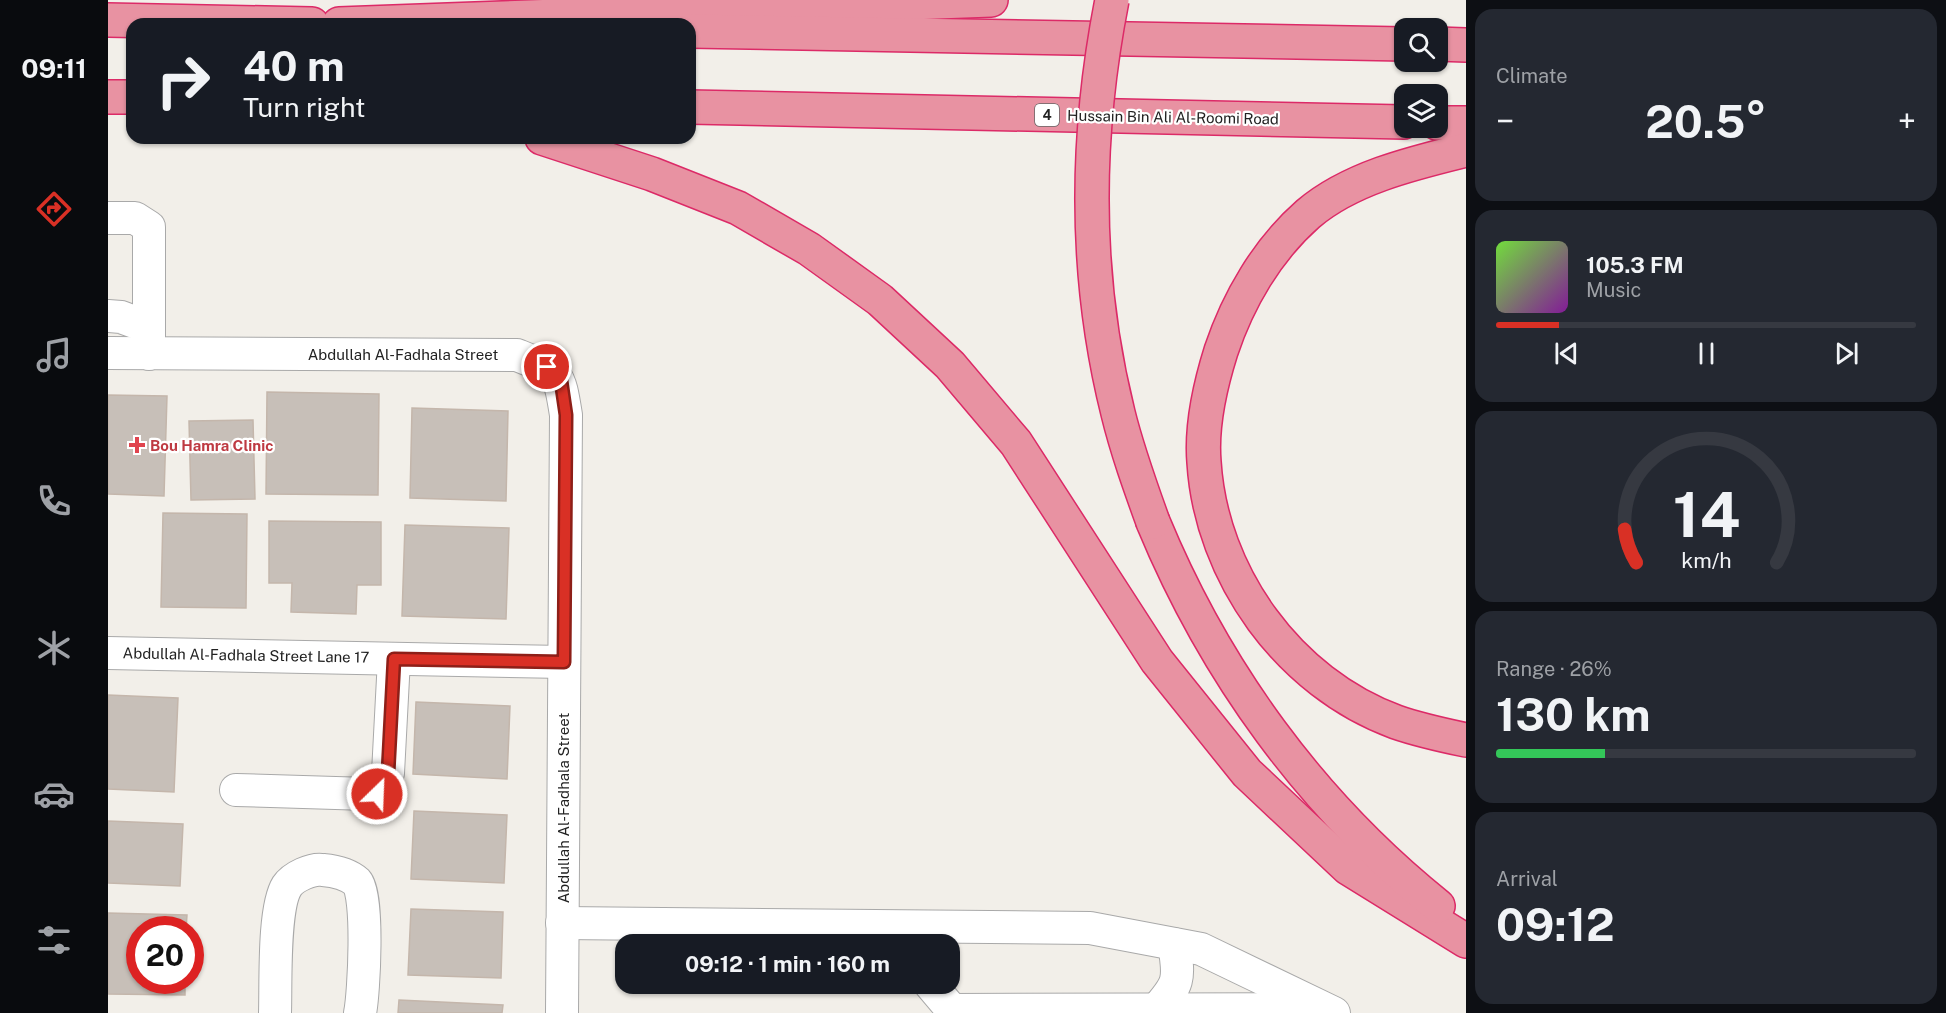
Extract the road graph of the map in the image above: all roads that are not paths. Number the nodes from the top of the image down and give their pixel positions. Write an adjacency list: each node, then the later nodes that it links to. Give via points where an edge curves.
1 (991, 0): 3 (highway)
2 (1112, 0): 28 (highway, bridge, via 1094,131 1095,266 1100,319 1118,414 1153,522 1216,650 1281,746 1345,822)
3 (502, 18)
4 (108, 20): 5 (highway)
5 (126, 20)
6 (696, 31): 7 (highway)
7 (1394, 44)
8 (1448, 44): 9 (highway)
9 (1466, 45)
10 (108, 97): 11 (highway)
11 (126, 97)
12 (696, 107): 13 (highway, Hussain Bin Ali Al-Roomi Road / 4)
13 (1394, 122)
14 (1448, 123): 15 (highway)
15 (1466, 123)
16 (560, 144): 31 (highway, via 738,208 809,249 880,300 950,365 1016,443 1157,661 1246,773 1348,867)
17 (1466, 150): 25 (highway, via 1361,183 1308,214 1288,234 1257,276 1228,330 1208,406 1203,461 1225,555 1256,612 1276,636 1324,682 1356,702 1394,721)
18 (108, 218): 20 (street, via 135,218 149,227)
19 (108, 316): 20 (street, via 121,317)
20 (148, 340): 21 (street, Abdullah Al-Fadhala Street); 24 (street, Abdullah Al-Fadhala Street, via 517,355 547,367 561,381 566,415)
21 (108, 353)
22 (108, 652): 23 (street, Abdullah Al-Fadhala Street Lane 17)
23 (394, 659): 24 (street, Abdullah Al-Fadhala Street Lane 17); 26 (street, via 388,773 383,790 368,794)
24 (564, 662): 27 (street, Abdullah Al-Fadhala Street)
25 (1466, 740)
26 (236, 790)
27 (562, 923): 29 (street); 38 (street, Abdullah Al-Fadhala Street)
28 (1466, 929)
29 (870, 934)
30 (960, 934): 32 (street, via 1090,928)
31 (1466, 941)
32 (1174, 944): 34 (street, via 1178,969 1175,989); 35 (street, via 1201,949)
33 (938, 994): 34 (street, via 952,1010)
34 (1156, 1010): 35 (street)
35 (1330, 1011)
36 (275, 1013): 37 (street, via 279,906 287,885 300,875 320,869 340,873 358,883 365,902)
37 (360, 1013)
38 (562, 1013)

